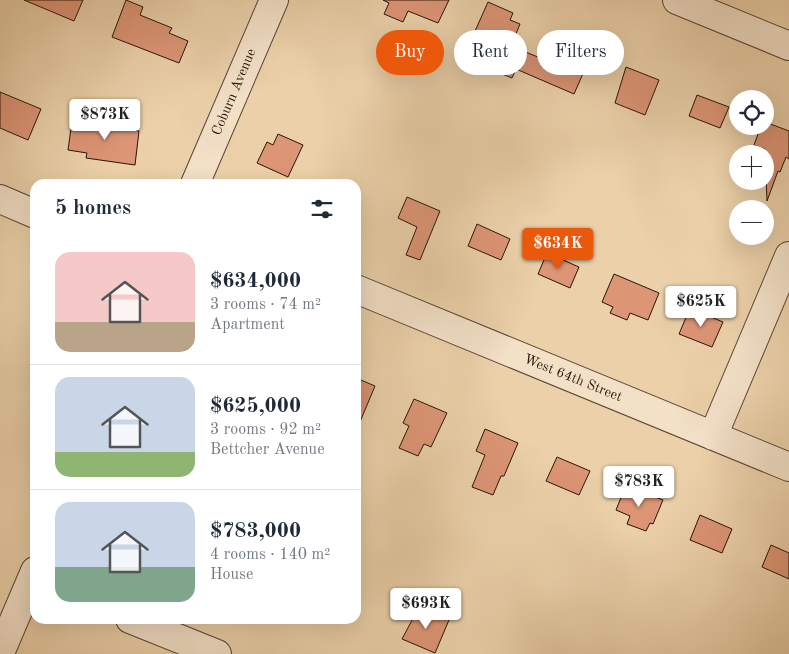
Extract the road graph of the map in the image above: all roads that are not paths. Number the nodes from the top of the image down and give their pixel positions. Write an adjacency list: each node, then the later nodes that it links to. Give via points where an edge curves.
1 (274, 0): 4 (street, Coburn Avenue)
2 (677, 0): 3 (street)
3 (789, 46)
4 (197, 179)
5 (0, 199): 6 (street)
6 (30, 212)
7 (789, 256): 9 (street)
8 (361, 291): 9 (street, West 64th Street)
9 (713, 436): 10 (street, West 64th Street)
10 (789, 467)
11 (30, 586): 13 (street)
12 (142, 624): 14 (street)
13 (0, 653)
14 (217, 654)

